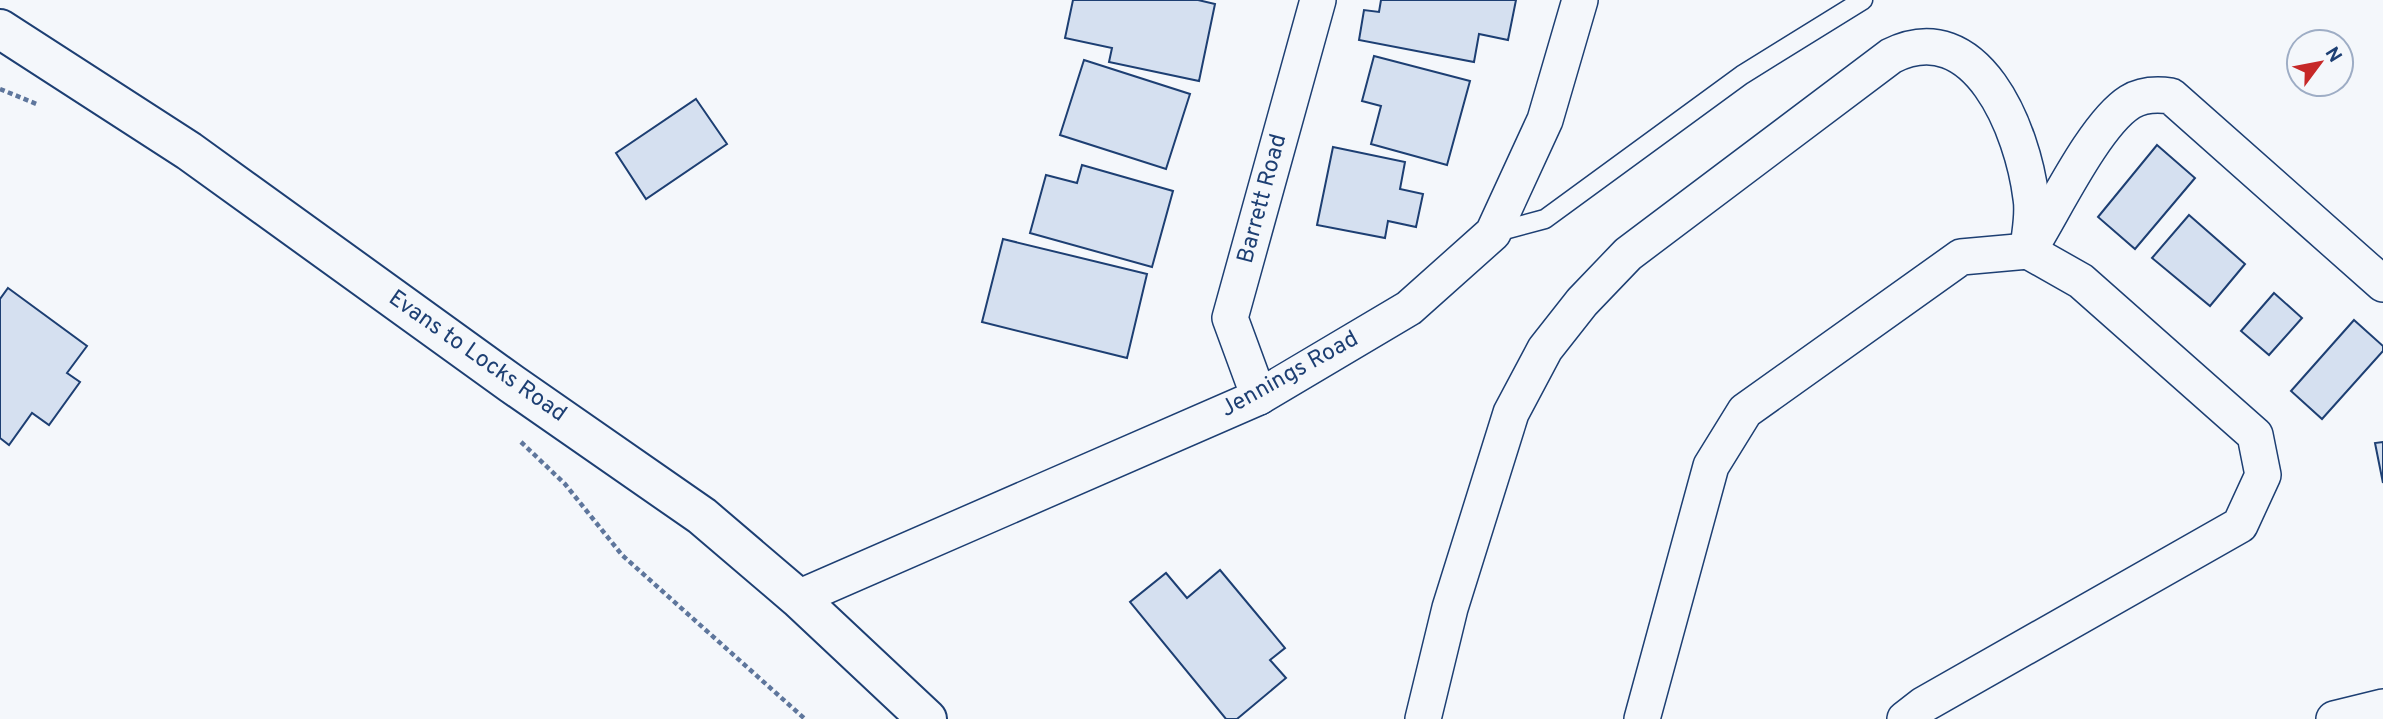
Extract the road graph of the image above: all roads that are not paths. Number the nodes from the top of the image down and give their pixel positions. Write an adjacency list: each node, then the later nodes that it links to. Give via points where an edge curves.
1 (1318, 0): 8 (street, Barrett Road, via 1230,318)
2 (1580, 0): 5 (street, Jennings Road, via 1545,120)
3 (1863, 0): 5 (lane, via 1742,75 1545,219)
4 (0, 29): 9 (street, Evans to Locks Road, via 189,151 702,516)
5 (1493, 233): 8 (street, Jennings Road, via 1409,307)
6 (2028, 251): 7 (street, via 2106,124 2130,102 2154,93 2171,96); 12 (street, via 2032,200 2021,144 1992,86 1965,58 1941,48 1912,45 1891,56 1628,254 1545,349 1511,413 1450,608); 13 (street, via 1961,257 1745,411 1711,466); 14 (street, via 2081,281 2255,435 2263,475 2240,525)
7 (2383, 284)
8 (1259, 397): 9 (street, Jennings Road)
9 (798, 598): 11 (street, Evans to Locks Road)
10 (2383, 707): 15 (street)
11 (927, 719)
12 (1423, 719)
13 (1643, 719)
14 (1905, 719)
15 (2334, 719)

